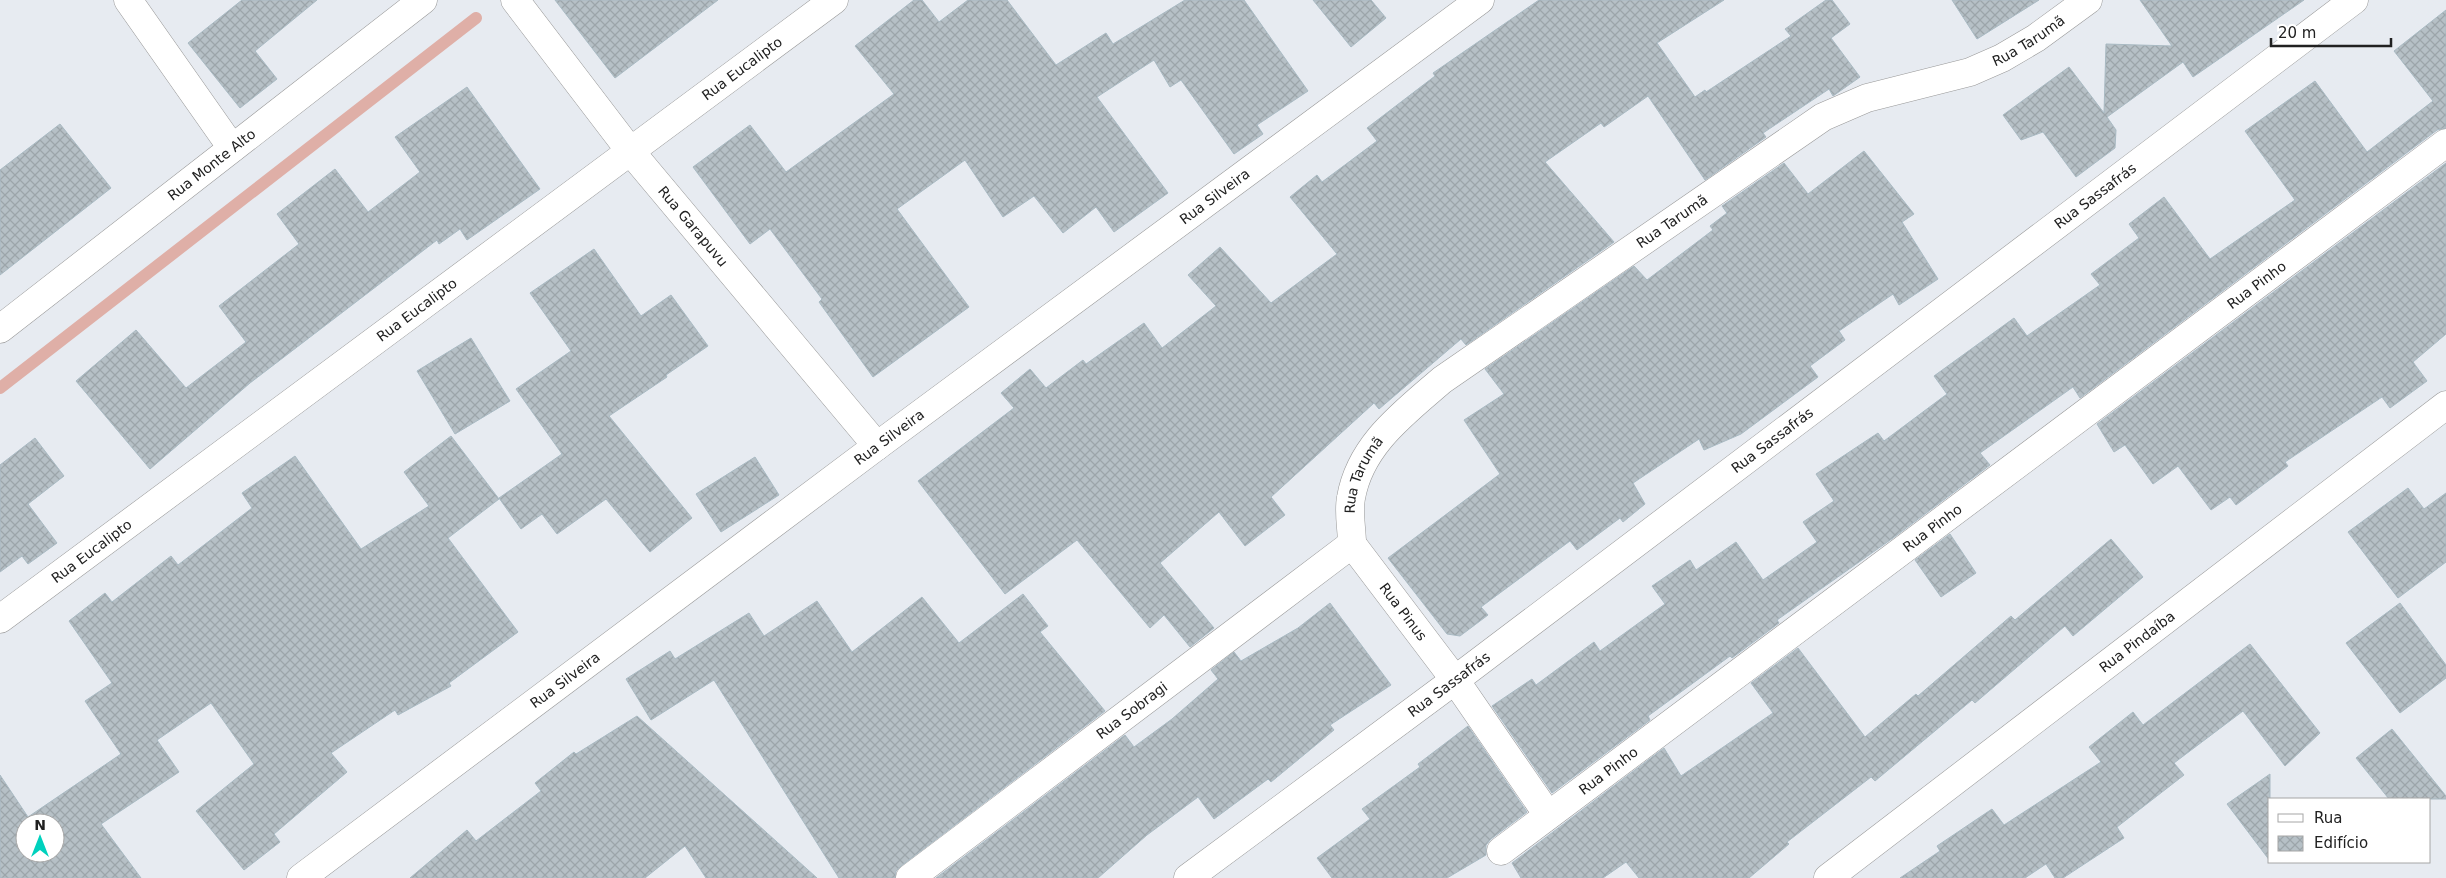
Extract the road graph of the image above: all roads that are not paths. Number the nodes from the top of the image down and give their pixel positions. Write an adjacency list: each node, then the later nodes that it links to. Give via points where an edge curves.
1 (128, 0): 9 (street)
2 (423, 0): 9 (street, Rua Monte Alto)
3 (515, 0): 10 (street, Rua Garapuvu)
4 (834, 0): 10 (street, Rua Eucalipto)
5 (1480, 0): 13 (street, Rua Silveira)
6 (2088, 0): 14 (street, Rua Tarumã, via 2002,58 1970,72 1867,98 1823,117 1442,380 1394,421 1359,470 1350,499)
7 (2354, 0): 16 (street, Rua Sassafrás)
8 (2446, 143): 17 (street, Rua Pinho)
9 (232, 148): 11 (street, Rua Monte Alto)
10 (631, 152): 13 (street, Rua Garapuvu); 15 (street, Rua Eucalipto)
11 (0, 329)
12 (2446, 405): 22 (street, Rua Pindaíba)
13 (877, 446): 19 (street, Rua Silveira)
14 (1352, 544): 16 (street, Rua Pinus); 20 (street, Rua Sobragi)
15 (0, 620)
16 (1455, 680): 17 (street); 21 (street, Rua Sassafrás)
17 (1548, 815): 18 (street, Rua Pinho)
18 (1501, 851)
19 (301, 878)
20 (910, 878)
21 (1188, 878)
22 (1828, 878)

